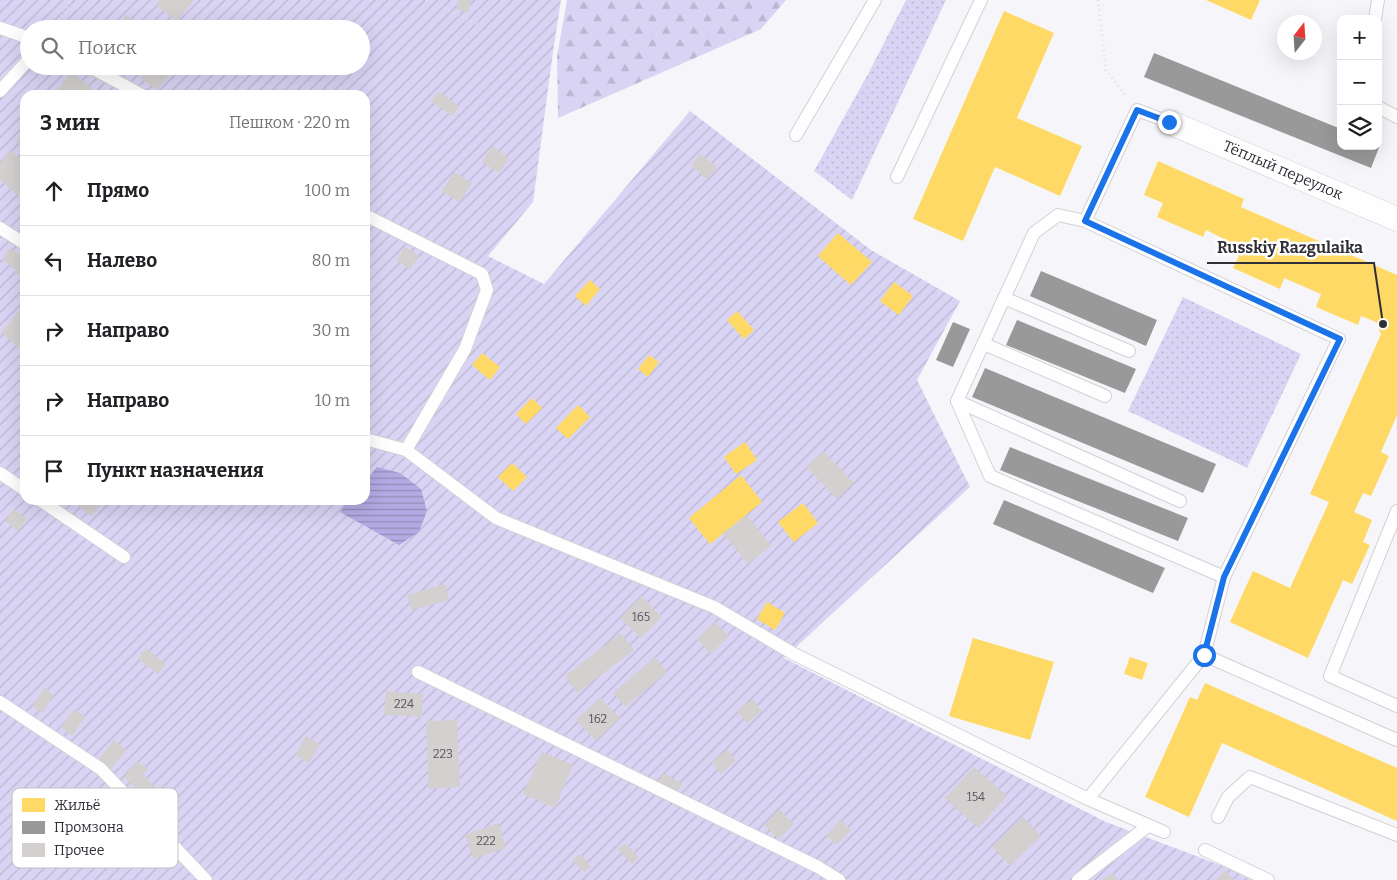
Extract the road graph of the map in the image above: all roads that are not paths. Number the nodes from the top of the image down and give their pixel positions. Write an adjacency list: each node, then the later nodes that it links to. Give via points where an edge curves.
1 (875, 0): 14 (lane)
2 (981, 0): 15 (lane)
3 (1378, 0): 4 (lane)
4 (1375, 15)
5 (0, 28): 6 (lane)
6 (20, 35)
7 (20, 69): 10 (lane)
8 (105, 75): 9 (lane)
9 (133, 90)
10 (0, 91)
11 (1382, 109): 12 (lane)
12 (1397, 116)
13 (1169, 122): 17 (street, Тёплый переулок); 18 (lane, via 1137,110)
14 (796, 136)
15 (897, 177)
16 (370, 218): 27 (lane, via 482,274 487,290 465,349)
17 (1397, 219)
18 (1085, 221): 21 (lane, via 1058,215 1034,233); 34 (lane, via 1340,339)
19 (0, 228): 20 (lane)
20 (20, 241)
21 (1004, 298): 22 (lane); 23 (lane)
22 (984, 344): 24 (lane); 25 (lane)
23 (1129, 352)
24 (1106, 396)
25 (957, 401): 30 (lane); 34 (lane, via 990,476)
26 (370, 440): 27 (lane)
27 (406, 450): 41 (lane, via 496,518 714,607 794,654)
28 (0, 473): 29 (lane)
29 (20, 487)
30 (1180, 501)
31 (47, 505): 33 (lane)
32 (1397, 511): 38 (lane, via 1330,676)
33 (124, 557)
34 (1224, 577): 35 (lane)
35 (1204, 655): 39 (lane); 41 (lane)
36 (418, 672): 49 (lane)
37 (0, 702): 40 (lane, via 101,769)
38 (1397, 706)
39 (1397, 740)
40 (119, 788)
41 (1088, 799): 43 (lane)
42 (1218, 817): 45 (lane, via 1228,797 1250,777)
43 (1148, 826): 44 (lane); 50 (lane)
44 (1164, 832)
45 (1397, 834)
46 (178, 850): 48 (lane)
47 (1204, 850): 51 (lane)
48 (206, 880)
49 (839, 880)
50 (1078, 880)
51 (1268, 880)

